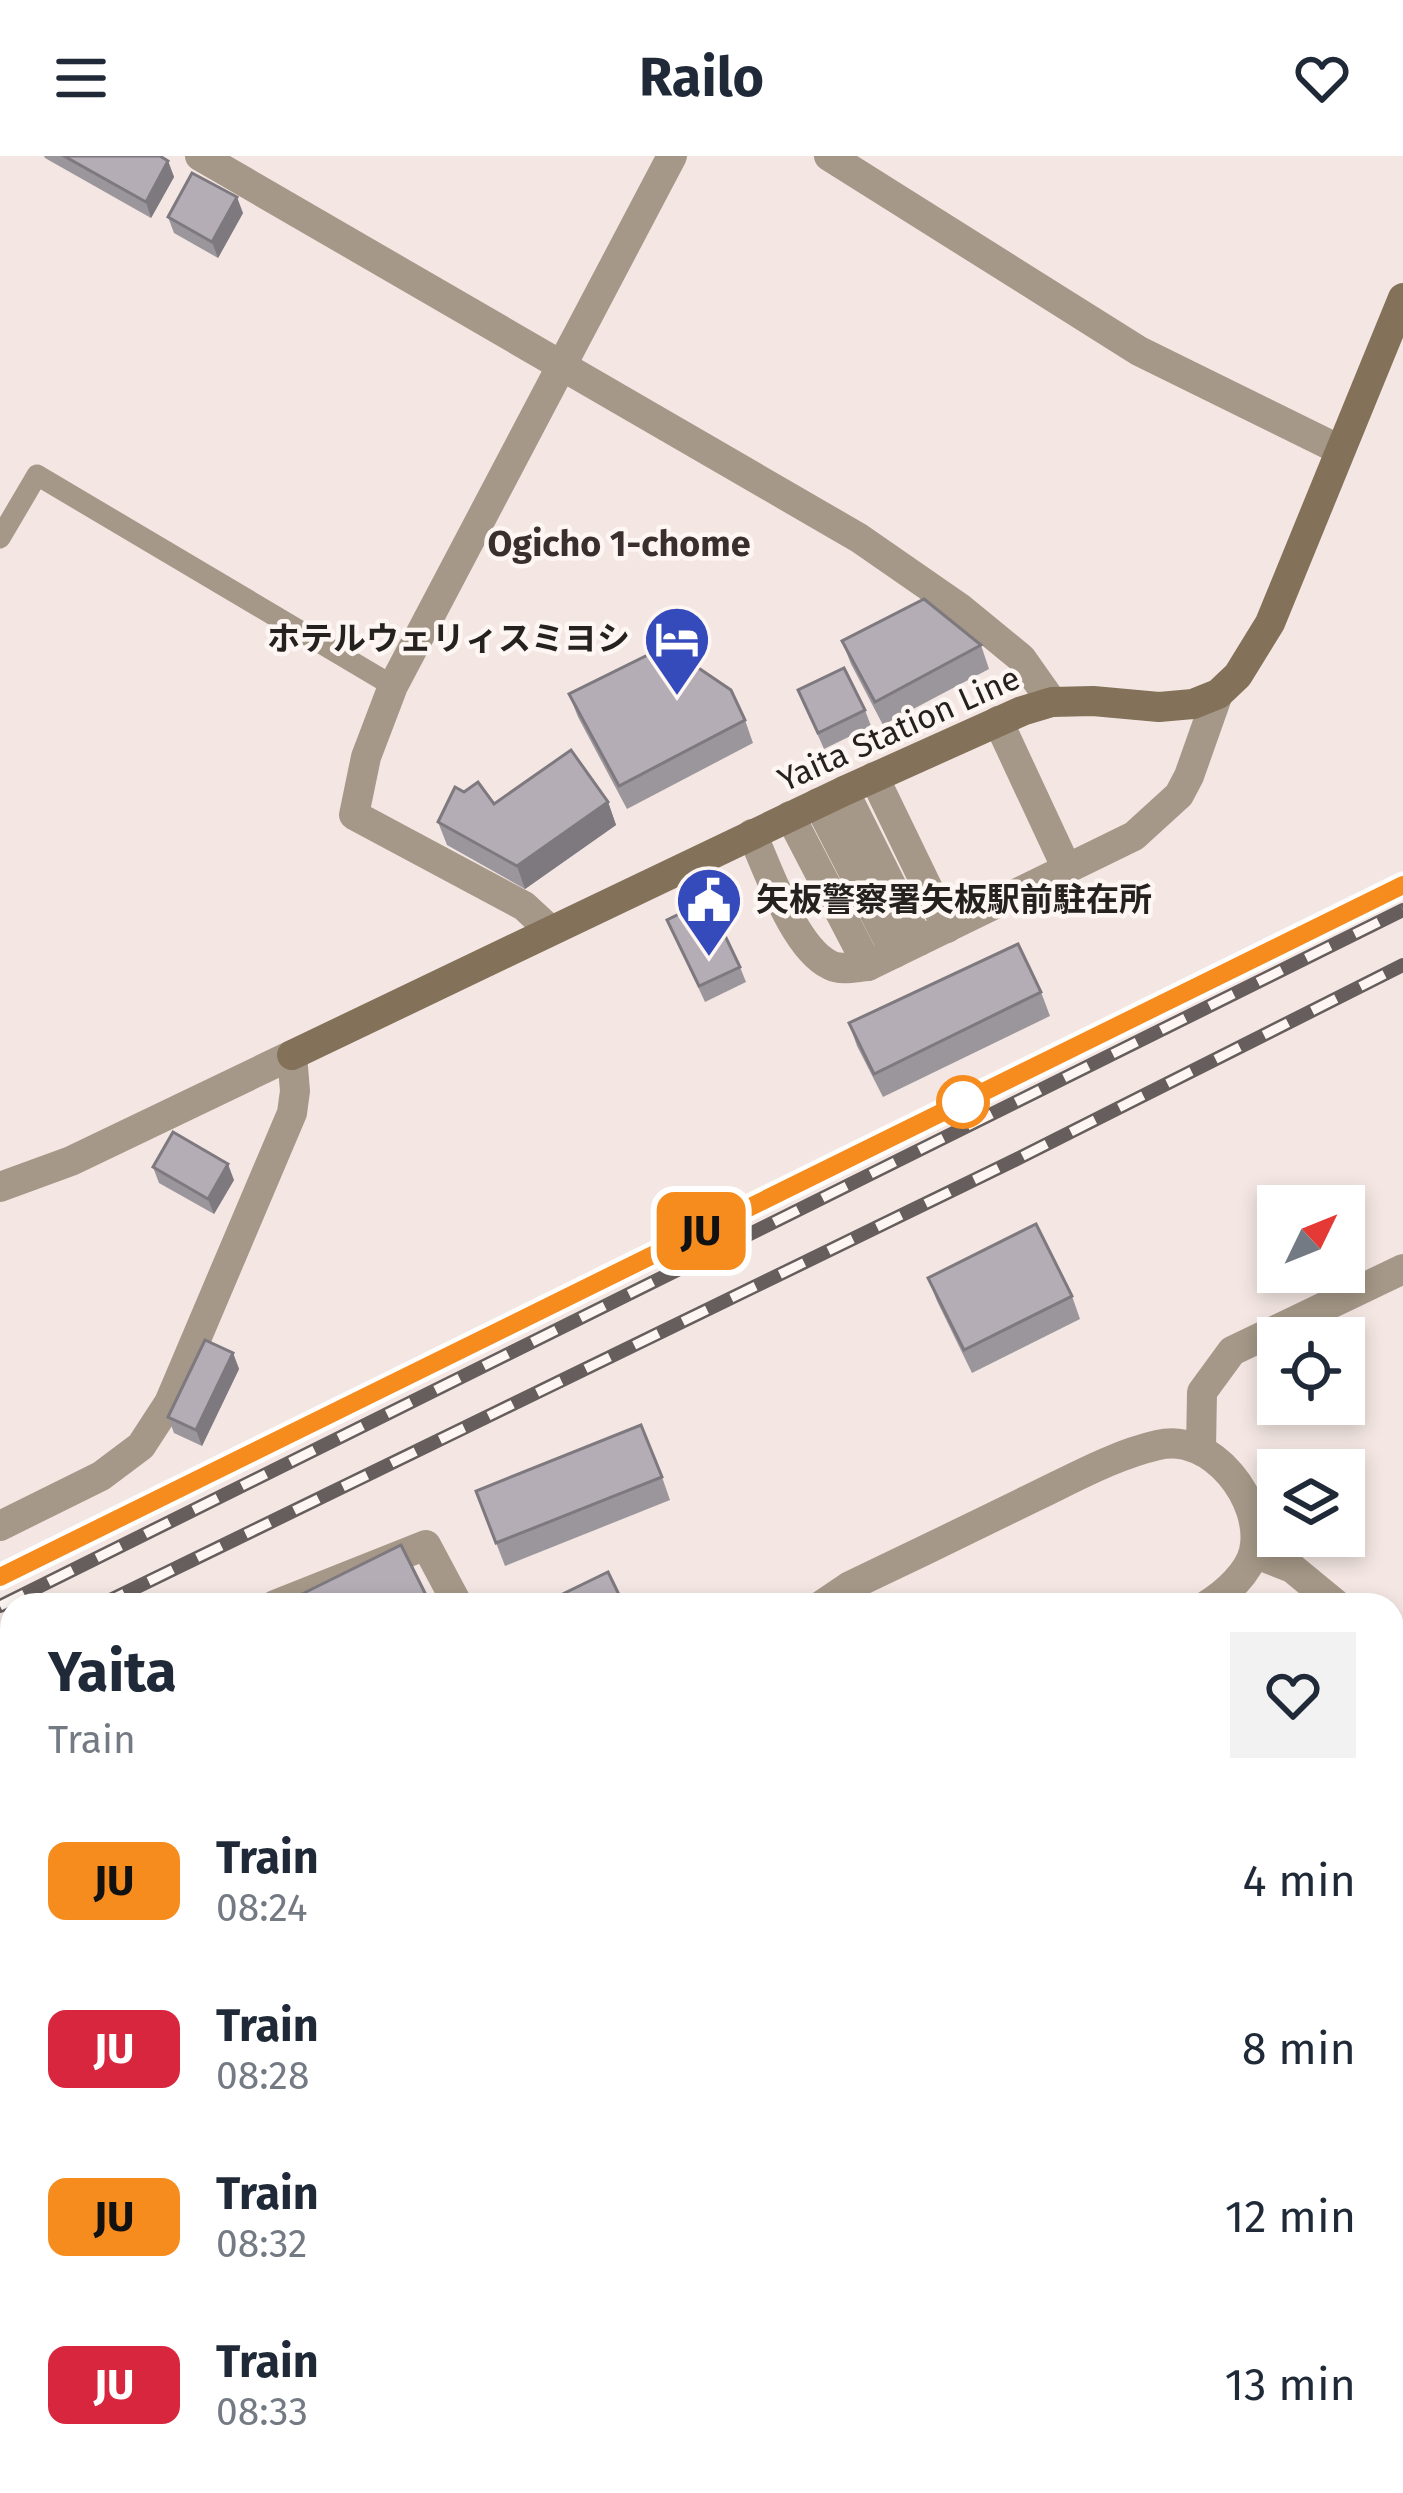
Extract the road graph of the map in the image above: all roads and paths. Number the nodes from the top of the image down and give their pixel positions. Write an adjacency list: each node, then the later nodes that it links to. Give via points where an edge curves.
1 (200, 156): 5 (street)
2 (672, 156): 5 (street)
3 (829, 156): 6 (street, via 1139,352)
4 (1403, 298): 6 (main road)
5 (560, 362): 8 (street); 10 (street, via 860,538 1021,658)
6 (1340, 450): 9 (main road, via 1259,644)
7 (0, 538): 8 (lane, via 37,475)
8 (393, 686): 16 (street, via 354,815 524,906)
9 (1217, 694): 10 (main road, Yaita Station Line, via 1160,707); 15 (street, via 1179,795 1134,836)
10 (1052, 702): 11 (main road, Yaita Station Line)
11 (998, 721): 12 (main road, Yaita Station Line); 15 (street)
12 (874, 777): 13 (main road, Yaita Station Line); 17 (street)
13 (817, 803): 14 (main road, Yaita Station Line); 17 (street); 17 (street)
14 (752, 834): 16 (main road, Yaita Station Line); 17 (street, via 797,931 828,964 846,969)
15 (1067, 869): 17 (street)
16 (550, 930): 18 (main road, Yaita Station Line)
17 (907, 947)
18 (292, 1055): 19 (street); 22 (street, via 292,1113 169,1403 141,1446 101,1476)
19 (0, 1187)
20 (1403, 1269): 21 (street, via 1232,1351 1202,1392)
21 (1201, 1450): 23 (street, via 1231,1472 1254,1522); 26 (street, via 1163,1443 1107,1462)
22 (0, 1526)
23 (1254, 1553): 27 (street); 28 (street, via 1292,1568)
24 (305, 1593): 25 (street, via 426,1545)
25 (452, 1593)
26 (840, 1593)
27 (1224, 1593)
28 (1322, 1593)

